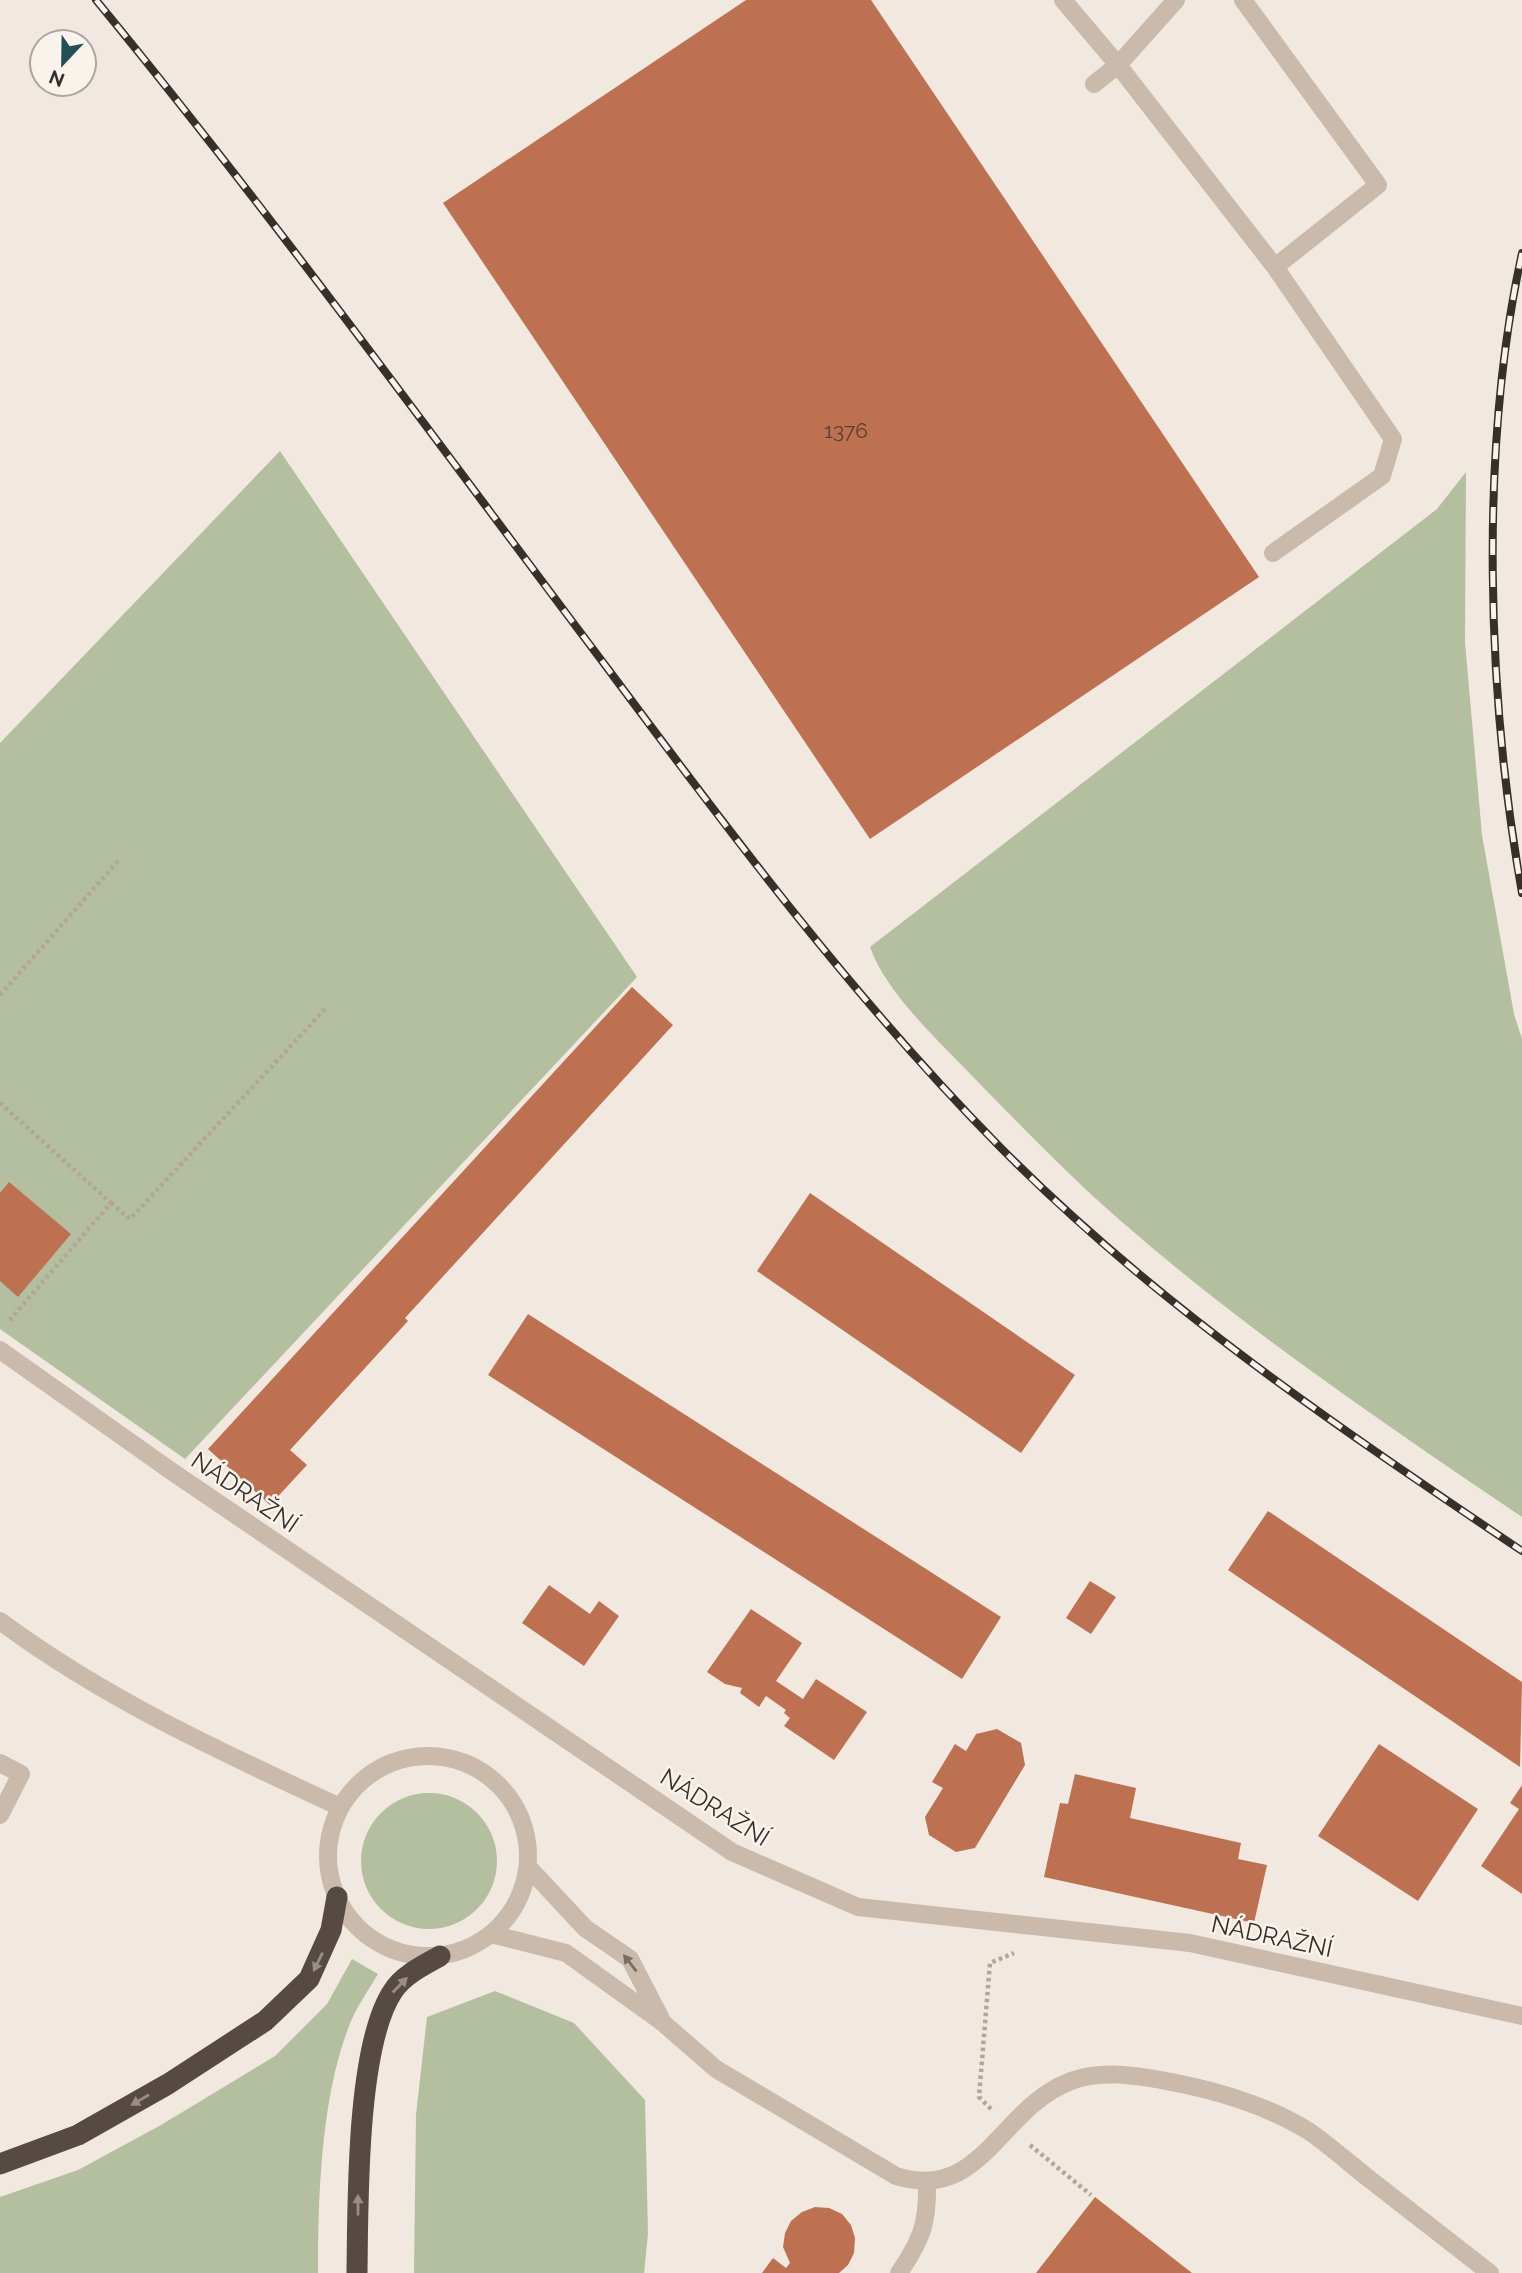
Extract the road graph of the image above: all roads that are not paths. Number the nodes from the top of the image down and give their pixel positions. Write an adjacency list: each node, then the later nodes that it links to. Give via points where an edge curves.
1 (1063, 0): 4 (street)
2 (1176, 0): 4 (street)
3 (1243, 0): 6 (street, via 1378,185)
4 (1118, 65): 5 (street); 6 (street)
5 (1094, 84)
6 (1275, 267): 7 (street, via 1394,439 1382,476)
7 (1273, 553)
8 (0, 1350): 17 (street, NÁDRAŽNÍ, via 732,1852 858,1907 1190,1943)
9 (0, 1621): 11 (street, via 150,1716)
10 (0, 1763): 12 (street, via 20,1774)
11 (340, 1807): 13 (street, via 359,1783 384,1766 414,1756 445,1756 474,1766 499,1784 517,1809 527,1837); 14 (street, via 330,1836 328,1867)
12 (0, 1815)
13 (528, 1868): 15 (street, via 517,1905); 18 (street, one-way to 13, via 630,1959 585,1928)
14 (337, 1897): 16 (street, via 354,1924 379,1943 409,1954); 19 (highway, one-way to 19, via 331,1930 309,1979 265,2021 78,2135)
15 (491, 1934): 16 (street); 18 (street, via 566,1953)
16 (440, 1956): 21 (highway, one-way to 16, via 358,2187 372,2038 393,1991)
17 (1522, 2016)
18 (662, 2022): 20 (street, via 716,2069 896,2176)
19 (0, 2164)
20 (927, 2182): 22 (street, via 925,2227); 23 (street, via 956,2175 1042,2095 1073,2080 1106,2075 1146,2077 1206,2088 1267,2110 1309,2132)
21 (358, 2273)
22 (899, 2273)
23 (1490, 2273)

